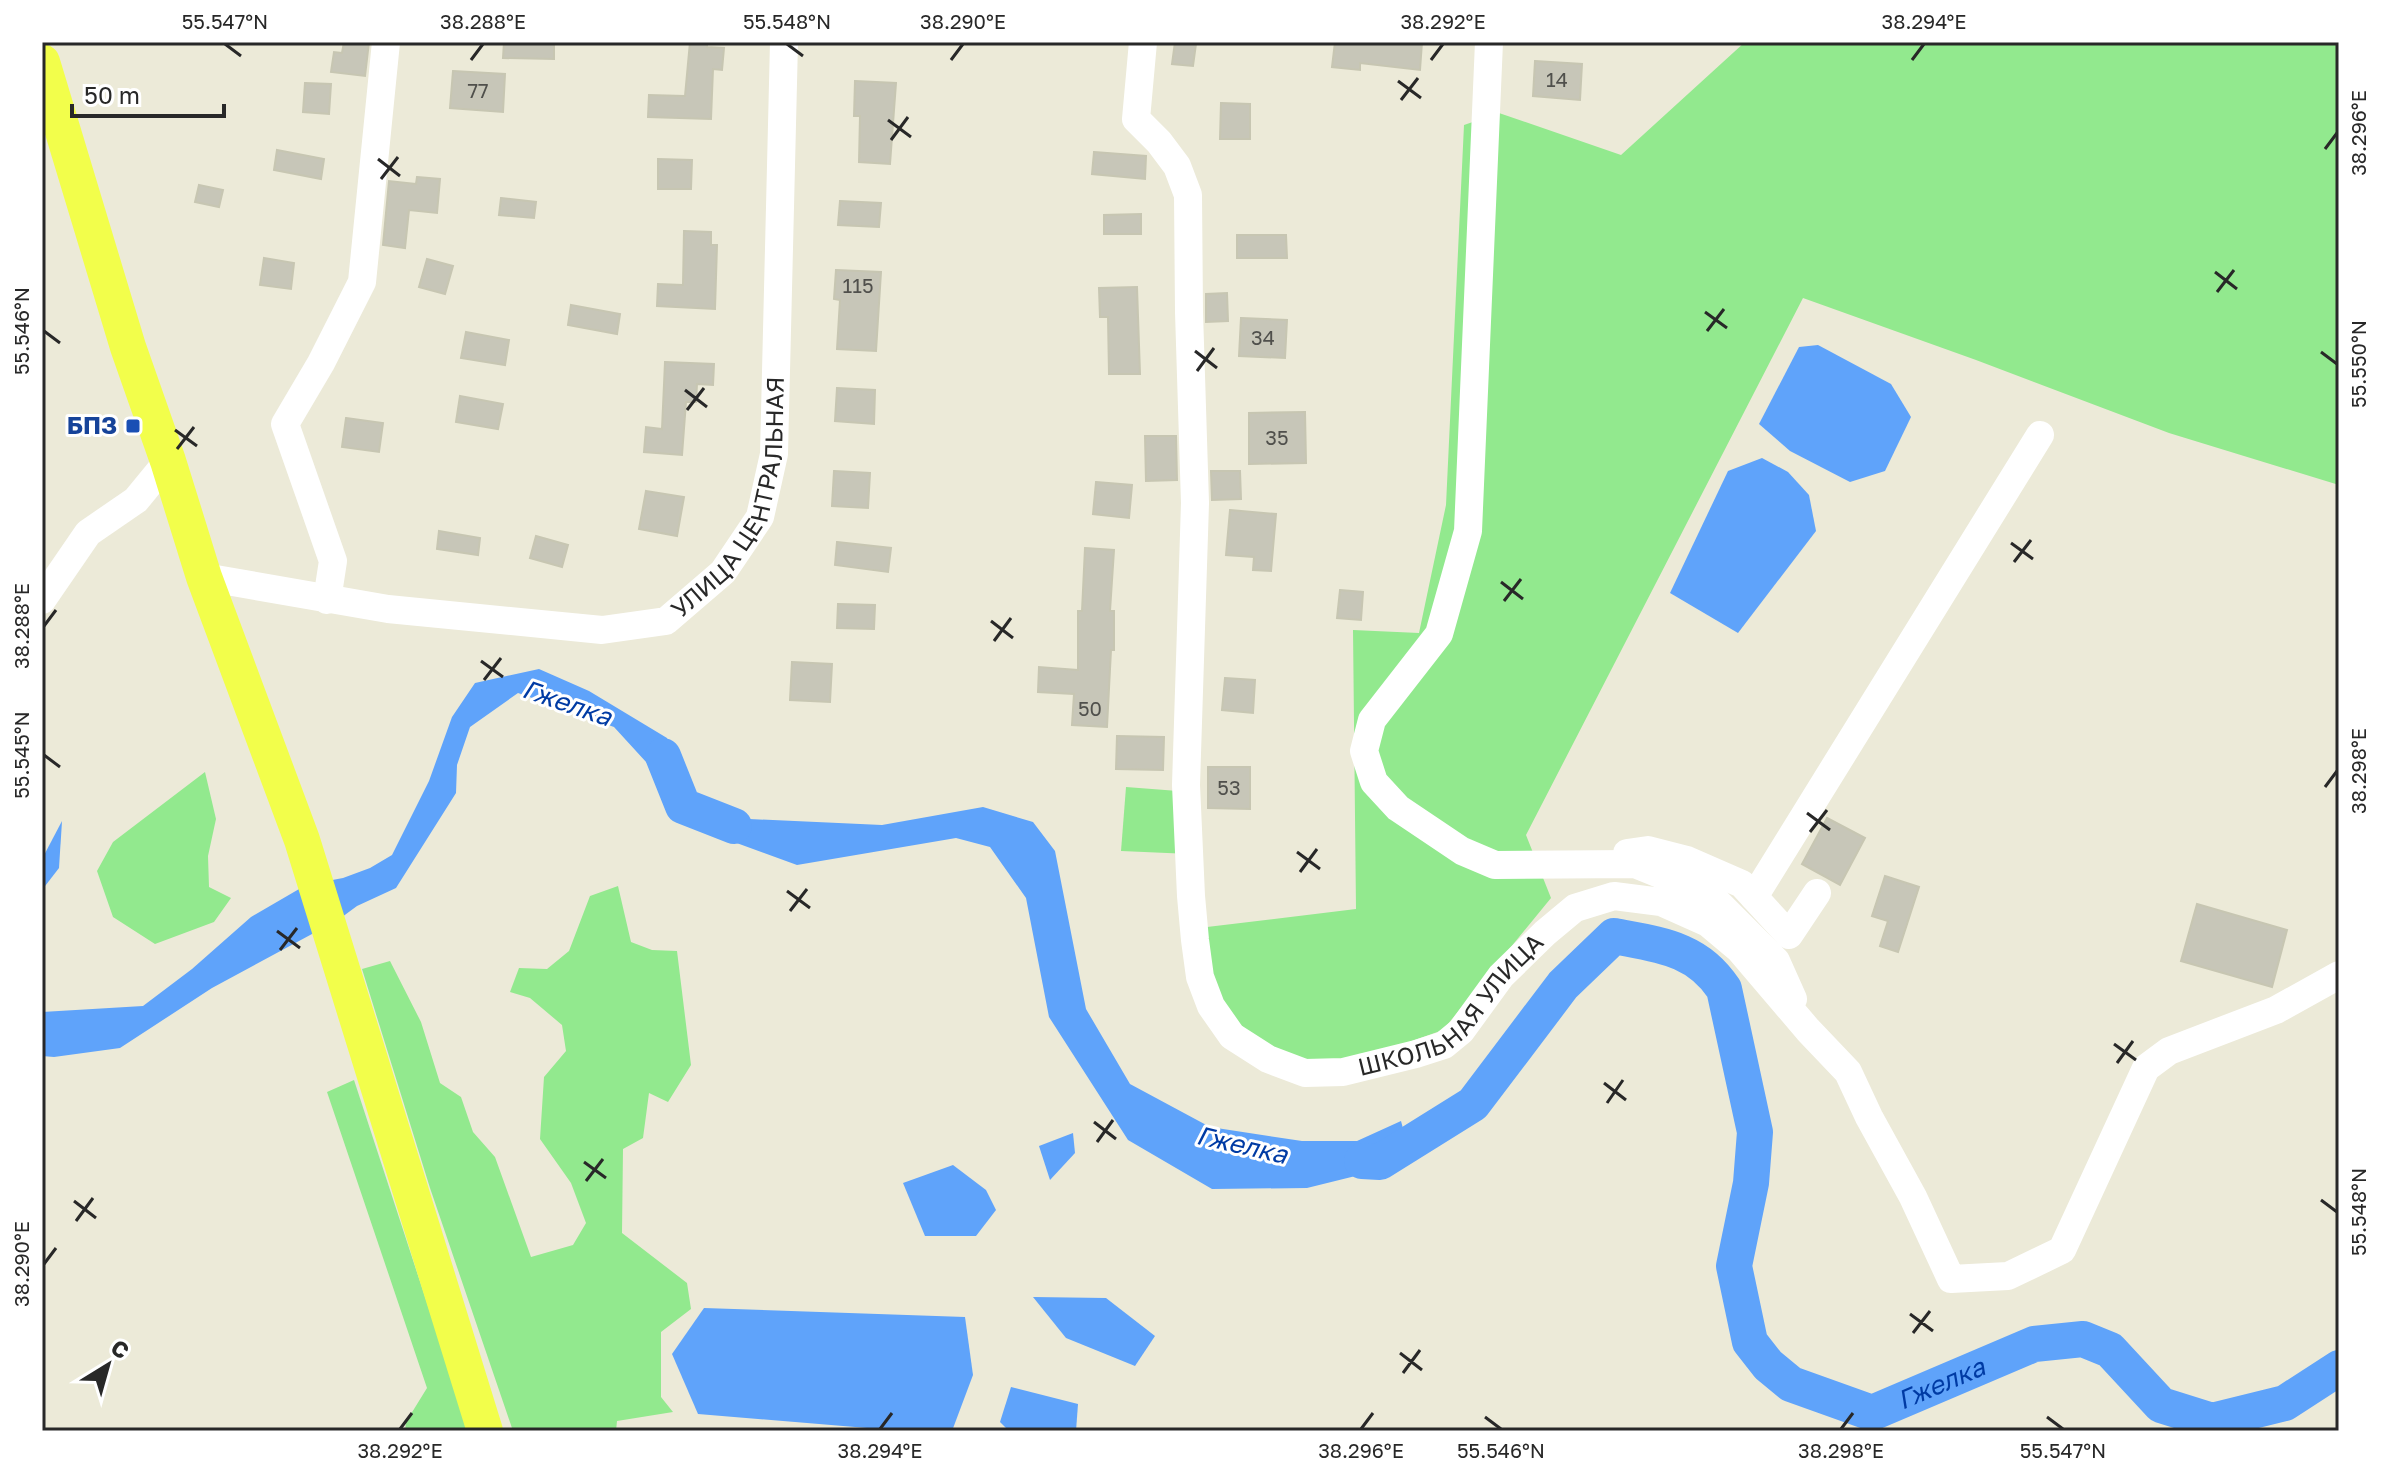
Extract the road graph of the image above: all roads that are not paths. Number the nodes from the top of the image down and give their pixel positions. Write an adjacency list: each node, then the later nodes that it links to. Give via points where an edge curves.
1 (386, 42): 11 (street, via 362,282 285,424 333,561)
2 (784, 42): 11 (street, УЛИЦА ЦЕНТРАЛЬНАЯ, via 774,454 760,517 723,572 666,621 602,630)
3 (1143, 42): 16 (street, ШКОЛЬНАЯ УЛИЦА, via 1136,119 1177,166 1188,195 1195,503 1186,785 1195,940 1211,1006 1232,1036 1268,1059 1305,1073 1343,1072 1416,1054 1444,1045 1461,1031 1501,976 1575,908 1614,896 1661,902 1708,923 1739,949)
4 (1489, 42): 12 (street, via 1468,531 1439,634 1372,720 1364,751 1374,782 1398,808 1462,851 1495,865)
5 (42, 62): 6 (main road)
6 (51, 126): 8 (main road)
7 (2040, 435): 14 (street)
8 (168, 461): 9 (main road); 10 (street, via 136,500 88,533)
9 (204, 577): 11 (street, УЛИЦА ЦЕНТРАЛЬНАЯ); 17 (main road, via 302,840)
10 (42, 600)
11 (327, 600)
12 (1555, 864): 14 (street, via 1648,850 1742,884); 16 (street, via 1635,864 1709,894 1776,961)
13 (1817, 893): 14 (street, via 1789,935)
14 (1754, 897)
15 (2339, 975): 16 (street, ШКОЛЬНАЯ УЛИЦА, via 2276,1010 2169,1051 2146,1068 2062,1250 2008,1276 1951,1279 1848,1072)
16 (1808, 1030)
17 (485, 1431)

